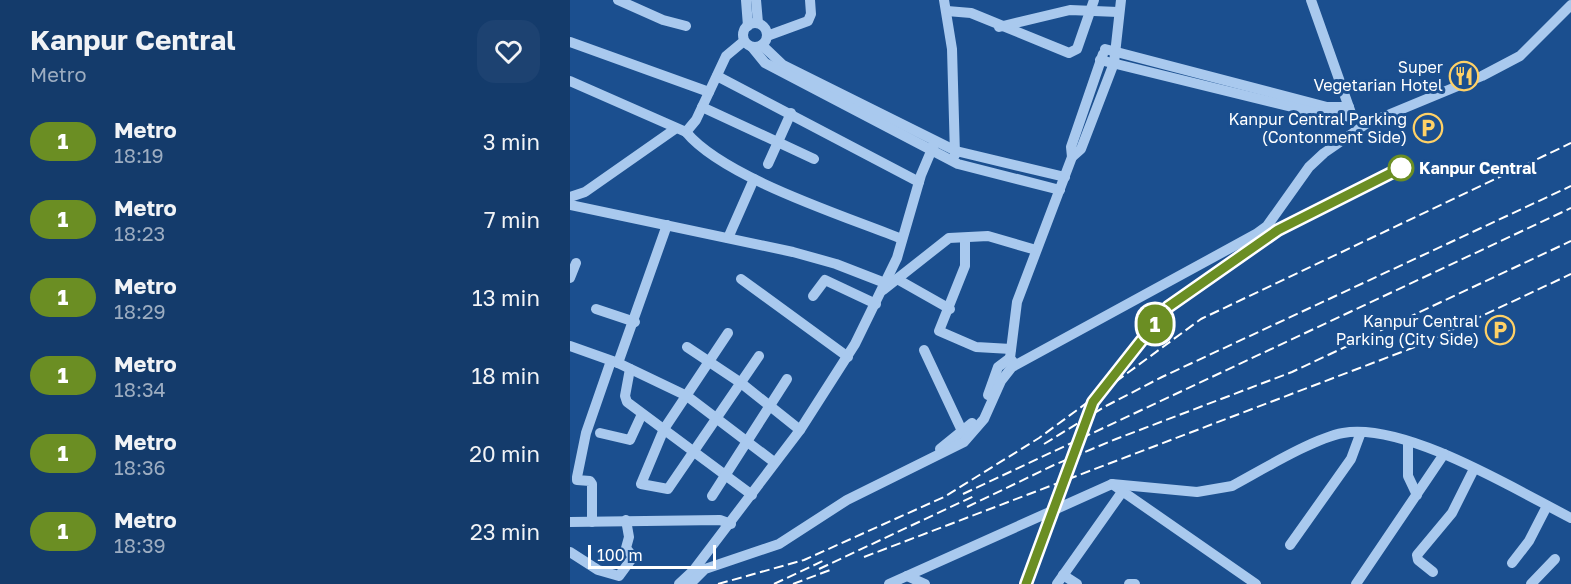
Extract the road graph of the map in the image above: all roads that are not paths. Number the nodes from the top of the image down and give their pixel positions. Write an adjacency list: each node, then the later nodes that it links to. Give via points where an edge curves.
1 (618, 0): 12 (street)
2 (746, 0): 11 (street)
3 (756, 0): 11 (street)
4 (810, 0): 16 (street, via 808,21)
5 (1121, 0): 10 (street)
6 (1311, 0): 25 (street)
7 (1093, 4): 10 (street); 13 (street); 13 (street, via 1073,52)
8 (1568, 5): 27 (street, via 1520,56)
9 (945, 6): 13 (street); 31 (street, via 952,49)
10 (1118, 12): 14 (street)
11 (753, 25): 16 (street, via 744,31); 16 (street, via 766,29)
12 (686, 26)
13 (999, 27)
14 (1115, 34): 17 (street); 18 (street)
15 (570, 42): 23 (street)
16 (757, 42): 21 (street, via 726,56); 30 (street, via 783,65)
17 (1105, 49): 18 (street); 19 (street)
18 (1117, 51): 20 (street); 25 (street)
19 (1100, 60): 20 (street); 32 (street, via 1071,147)
20 (1114, 63): 25 (street, via 1333,117); 32 (street, via 1081,149)
21 (717, 76): 23 (street); 26 (street)
22 (570, 81): 28 (street)
23 (709, 92): 24 (street)
24 (702, 107): 28 (street, via 691,130); 29 (street)
25 (1351, 112): 27 (street)
26 (791, 113): 29 (street); 37 (street)
27 (1358, 128): 62 (street, via 1309,167 1278,213 1256,234)
28 (681, 131): 36 (street, via 705,151); 39 (street, via 585,192)
29 (776, 141): 33 (street); 34 (street)
30 (933, 146): 31 (street); 37 (street)
31 (955, 157): 35 (street); 38 (street)
32 (1072, 158): 35 (street)
33 (814, 159)
34 (768, 164)
35 (1065, 177): 38 (street)
36 (754, 179): 42 (street); 43 (street)
37 (919, 182): 43 (street)
38 (1060, 190): 45 (street)
39 (570, 197)
40 (570, 205): 41 (street)
41 (667, 225): 42 (street); 55 (street)
42 (728, 238): 50 (street, via 836,264)
43 (902, 239): 50 (street)
44 (966, 239): 45 (street, via 988,236); 49 (street, via 946,239); 54 (street, via 965,266)
45 (1036, 250): 62 (street, via 1017,302)
46 (576, 263): 47 (street)
47 (570, 278)
48 (741, 279): 61 (street)
49 (897, 279): 50 (street); 54 (street)
50 (883, 287): 52 (street)
51 (813, 296): 52 (street, via 825,280)
52 (876, 304): 61 (street)
53 (596, 309): 55 (street)
54 (950, 309): 62 (street, via 939,328 941,333)
55 (635, 322): 63 (street)
56 (728, 333): 64 (street)
57 (570, 346): 63 (street)
58 (687, 346): 64 (street)
59 (924, 350): 76 (street)
60 (759, 356): 67 (street)
61 (848, 357): 73 (street)
62 (1012, 359): 76 (street, via 998,367 981,414); 104 (street, via 984,419 964,442 847,500 779,544 705,569)
63 (614, 362): 65 (street); 93 (street, via 592,411 577,477 592,483)
64 (710, 362): 67 (street); 68 (street)
65 (630, 369): 68 (street); 70 (street, via 626,400)
66 (787, 379): 69 (street)
67 (741, 383): 69 (street); 71 (street)
68 (687, 396): 71 (street); 72 (street)
69 (770, 407): 73 (street); 77 (street)
70 (642, 414): 72 (street); 75 (street, via 630,440)
71 (717, 417): 77 (street); 79 (street)
72 (664, 429): 79 (street); 79 (street, via 641,484 668,489)
73 (800, 430): 81 (street)
74 (1361, 432): 78 (street); 84 (street, via 1342,433 1324,440 1215,491); 95 (street, via 1351,459)
75 (600, 433)
76 (963, 433): 99 (street, via 769,543 716,559)
77 (748, 441): 81 (street); 83 (street)
78 (1407, 442): 80 (street); 87 (street, via 1408,476)
79 (694, 450): 83 (street)
80 (1444, 454): 82 (street); 87 (street)
81 (774, 462): 86 (street)
82 (1474, 469): 89 (street); 100 (street, via 1452,513 1417,555)
83 (724, 474): 86 (street); 88 (street)
84 (1112, 484): 85 (street); 101 (street)
85 (1122, 492): 102 (street); 110 (street)
86 (752, 495): 94 (street)
87 (1416, 495): 111 (street)
88 (712, 496)
89 (1547, 506): 90 (street); 98 (street)
90 (1571, 518)
91 (626, 520): 93 (street); 94 (street, via 720,520); 96 (street, via 626,548 633,556 619,576 598,570)
92 (570, 522): 93 (street)
93 (592, 522)
94 (731, 524): 99 (street)
95 (1290, 545)
96 (570, 552)
97 (1554, 559): 112 (street)
98 (1512, 563)
99 (693, 571): 103 (street)
100 (1433, 572)
101 (907, 576): 105 (street); 106 (street)
102 (1060, 580): 107 (street)
103 (679, 584)
104 (690, 584)
105 (889, 584)
106 (925, 584)
107 (1077, 584)
108 (1129, 584): 109 (street)
109 (1135, 584)
110 (1256, 584)
111 (1356, 584)
112 (1532, 584)

